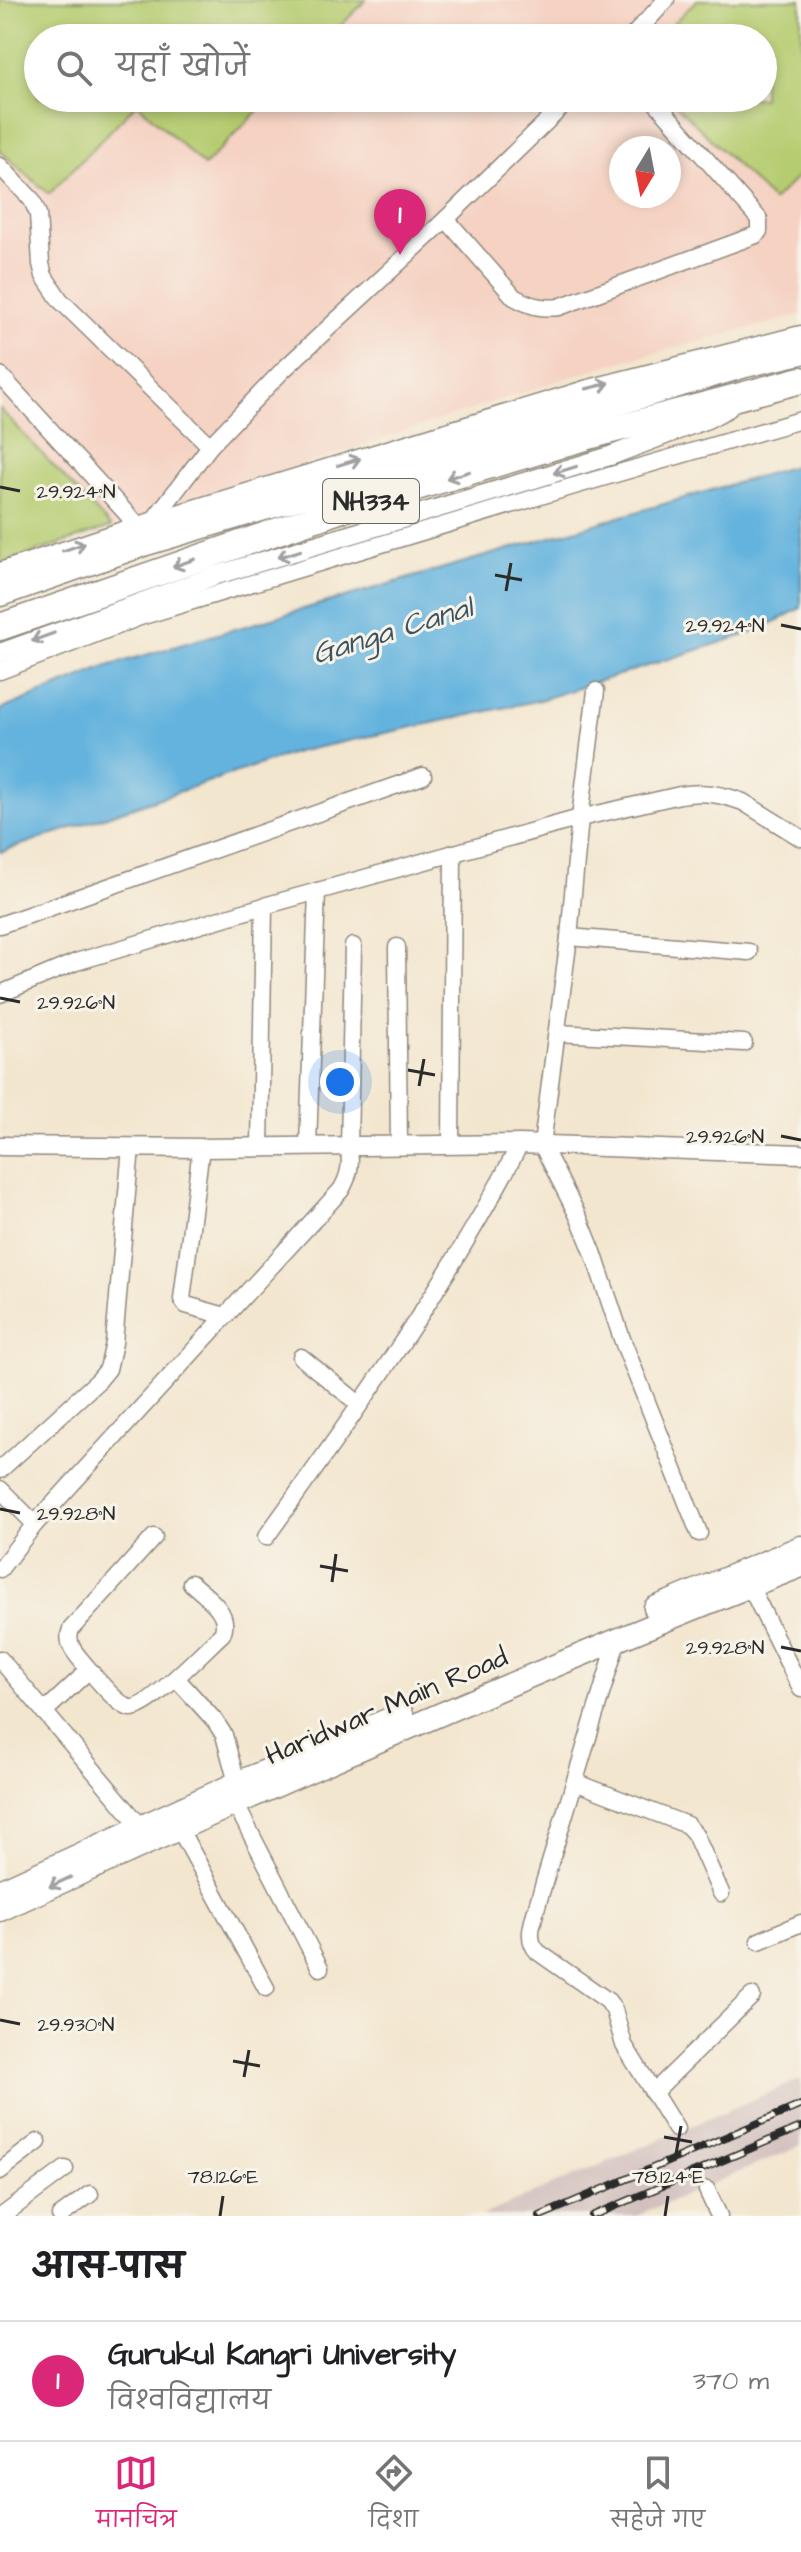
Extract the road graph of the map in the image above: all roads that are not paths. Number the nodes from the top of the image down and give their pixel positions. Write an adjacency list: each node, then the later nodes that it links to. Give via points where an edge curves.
1 (666, 0): 2 (street)
2 (644, 24)
3 (557, 112): 6 (street)
4 (664, 112): 6 (street, via 759,219 756,235 542,309 514,297)
5 (0, 166): 13 (street, via 27,193 38,214 41,264 51,289)
6 (446, 219): 13 (street, via 282,371)
7 (801, 335): 14 (street, one-way to 7, via 585,390)
8 (801, 351): 16 (highway, NH334, via 146,542)
9 (0, 375): 14 (street)
10 (801, 380): 11 (highway, NH334)
11 (766, 389): 17 (highway, NH334, one-way to 17, via 342,509); 18 (street, one-way to 18, via 707,419 610,456 217,575)
12 (801, 420): 19 (street, via 140,617)
13 (210, 446): 14 (street)
14 (145, 524): 15 (street, one-way to 14)
15 (0, 572)
16 (0, 593)
17 (0, 627)
18 (0, 653)
19 (0, 671)
20 (596, 691): 22 (street)
21 (423, 776): 27 (street)
22 (580, 818): 23 (street, via 697,792 743,802); 24 (street); 28 (street)
23 (801, 838)
24 (453, 853): 25 (street); 36 (street)
25 (317, 891): 26 (street); 39 (street)
26 (264, 906): 32 (street, via 76,962); 42 (street)
27 (0, 925)
28 (569, 937): 31 (street); 33 (street)
29 (353, 946): 43 (street)
30 (397, 947): 40 (street)
31 (749, 952)
32 (0, 994)
33 (557, 1033): 34 (street); 37 (street)
34 (744, 1043)
35 (520, 1144): 36 (street); 37 (street); 48 (street, via 461,1251)
36 (451, 1145): 40 (street)
37 (542, 1145): 45 (street); 52 (street, via 593,1252)
38 (0, 1146): 41 (street)
39 (308, 1146): 42 (street); 43 (street)
40 (399, 1146): 43 (street)
41 (131, 1147): 44 (street); 49 (street, via 108,1369)
42 (260, 1147): 44 (street)
43 (349, 1147): 46 (street, via 351,1166 341,1190)
44 (201, 1148): 46 (street, via 182,1299 186,1305)
45 (801, 1154)
46 (225, 1316): 51 (street)
47 (301, 1357): 48 (street)
48 (359, 1404): 54 (street)
49 (0, 1470)
50 (0, 1489): 51 (street)
51 (35, 1524): 57 (street)
52 (699, 1533)
53 (154, 1537): 62 (street, via 71,1629 68,1642)
54 (266, 1537)
55 (801, 1547): 67 (main road, Haridwar Main Road)
56 (801, 1566): 59 (main road, Haridwar Main Road)
57 (0, 1569)
58 (191, 1583): 63 (street, via 219,1610 225,1626)
59 (750, 1586): 60 (main road, Haridwar Main Road); 64 (street)
60 (618, 1638): 66 (street); 67 (main road, Haridwar Main Road)
61 (0, 1659): 65 (street)
62 (89, 1670): 63 (street, via 131,1708); 65 (street)
63 (176, 1678): 67 (street, via 224,1735)
64 (801, 1689)
65 (44, 1712): 68 (street)
66 (575, 1782): 71 (street, via 687,1825); 78 (street, via 529,1938 538,1952 608,2001 624,2045)
67 (236, 1793): 68 (main road, Haridwar Main Road); 69 (main road, Haridwar Main Road); 75 (street)
68 (141, 1827): 70 (main road, Haridwar Main Road)
69 (179, 1828): 72 (main road, Haridwar Main Road, one-way to 72); 76 (street)
70 (0, 1891)
71 (721, 1893)
72 (0, 1910)
73 (801, 1923): 74 (street)
74 (759, 1941)
75 (320, 1968)
76 (266, 1988)
77 (752, 1996): 78 (street)
78 (653, 2093): 79 (street)
79 (676, 2129)
80 (38, 2142): 82 (street)
81 (65, 2169): 85 (street)
82 (0, 2171)
83 (707, 2190): 87 (street)
84 (90, 2194): 86 (street)
85 (2, 2216)
86 (60, 2216)
87 (719, 2216)

